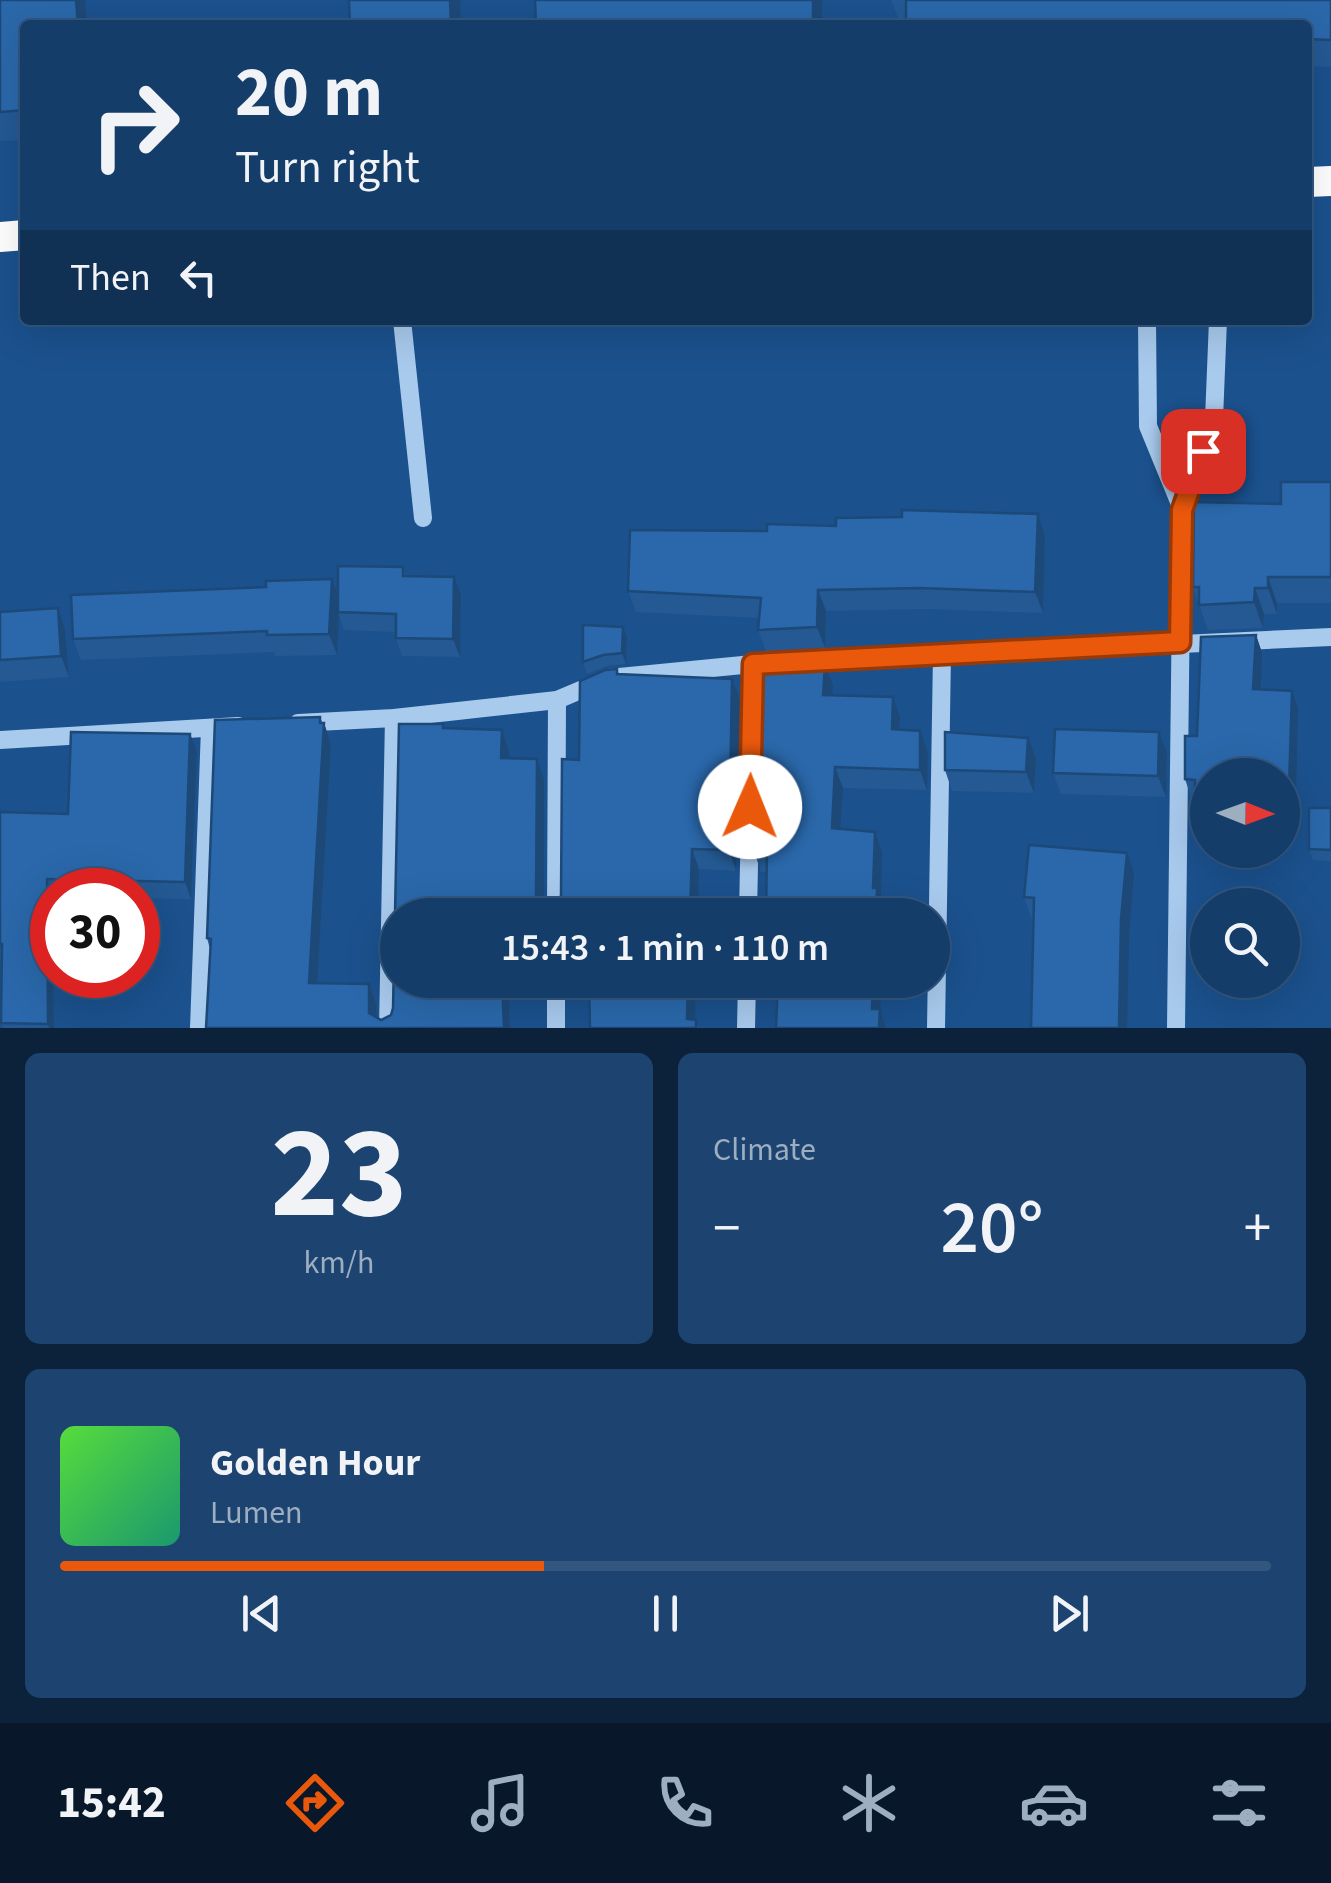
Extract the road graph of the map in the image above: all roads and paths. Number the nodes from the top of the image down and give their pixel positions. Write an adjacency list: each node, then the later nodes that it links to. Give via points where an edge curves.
1 (403, 325): 5 (street)
2 (1147, 325): 4 (street, via 1148,426)
3 (1218, 325): 4 (street, via 1214,418)
4 (1182, 510): 7 (street)
5 (423, 518)
6 (1331, 637): 7 (street)
7 (1180, 642): 8 (street); 23 (street)
8 (942, 654): 9 (street); 22 (street)
9 (753, 664): 10 (street, via 609,678); 15 (street)
10 (557, 700): 11 (street); 14 (street)
11 (394, 718): 12 (street); 19 (street)
12 (210, 728): 13 (street); 18 (street)
13 (0, 740)
14 (556, 898)
15 (748, 898)
16 (556, 998): 20 (street)
17 (747, 998): 21 (street)
18 (199, 1028)
19 (388, 1028)
20 (556, 1028)
21 (746, 1028)
22 (936, 1028)
23 (1176, 1028)

